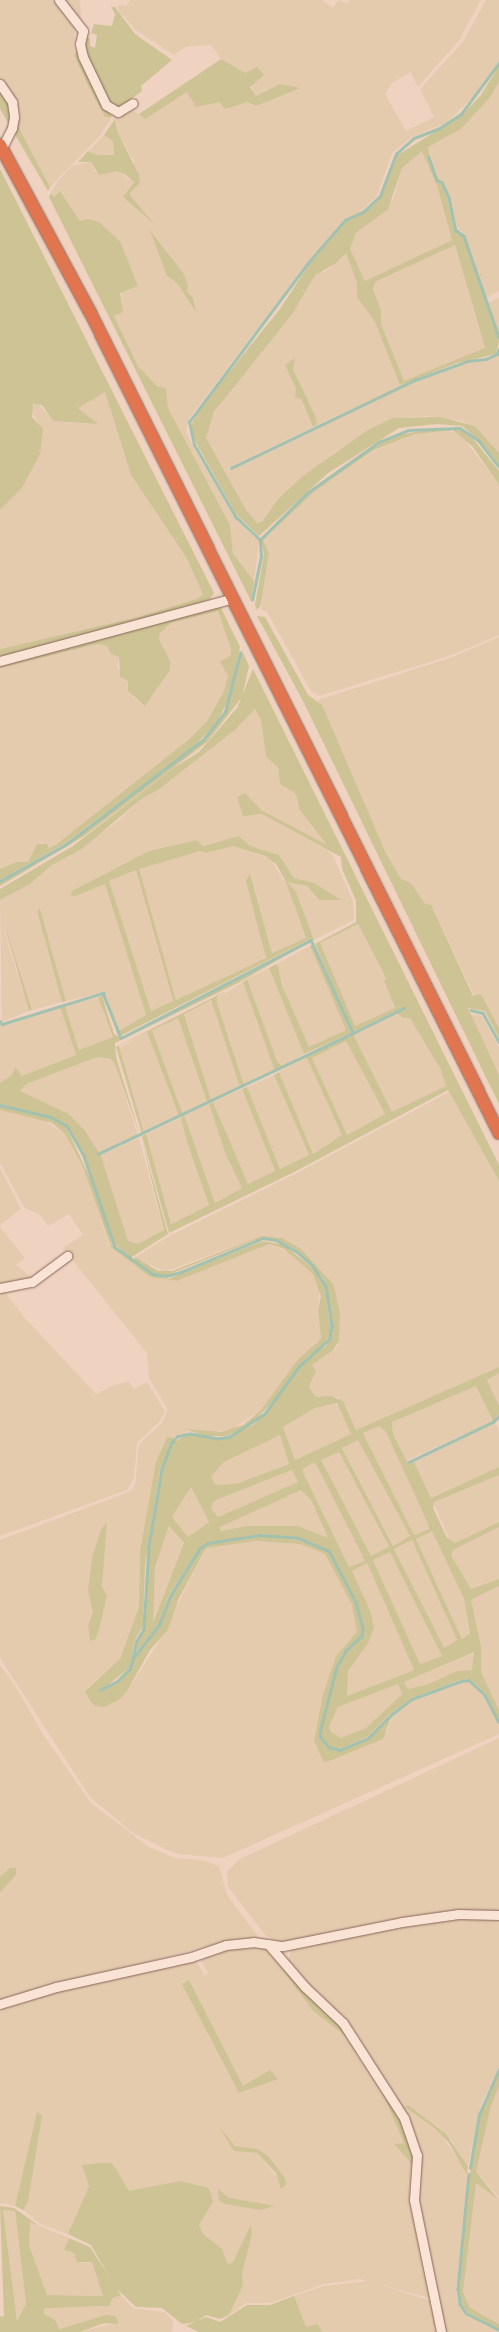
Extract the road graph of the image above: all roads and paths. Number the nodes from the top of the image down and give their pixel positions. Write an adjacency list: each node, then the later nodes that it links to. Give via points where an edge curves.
1 (59, 0): 3 (street, via 83,31 80,44 83,57 106,105 118,112)
2 (0, 84): 4 (street, via 12,102 14,117 12,128)
3 (133, 103)
4 (1, 146): 5 (highway, via 91,314)
5 (233, 598): 6 (street); 7 (highway)
6 (0, 661)
7 (499, 1133)
8 (67, 1256): 9 (street, via 32,1282 14,1288)
9 (0, 1288)
10 (499, 1915): 11 (street, via 433,1917 298,1945)
11 (268, 1944): 12 (street, via 226,1945 191,1957 73,1983); 13 (street, via 305,1987 343,2023 404,2118 417,2155 414,2200)
12 (0, 2004)
13 (442, 2332)

